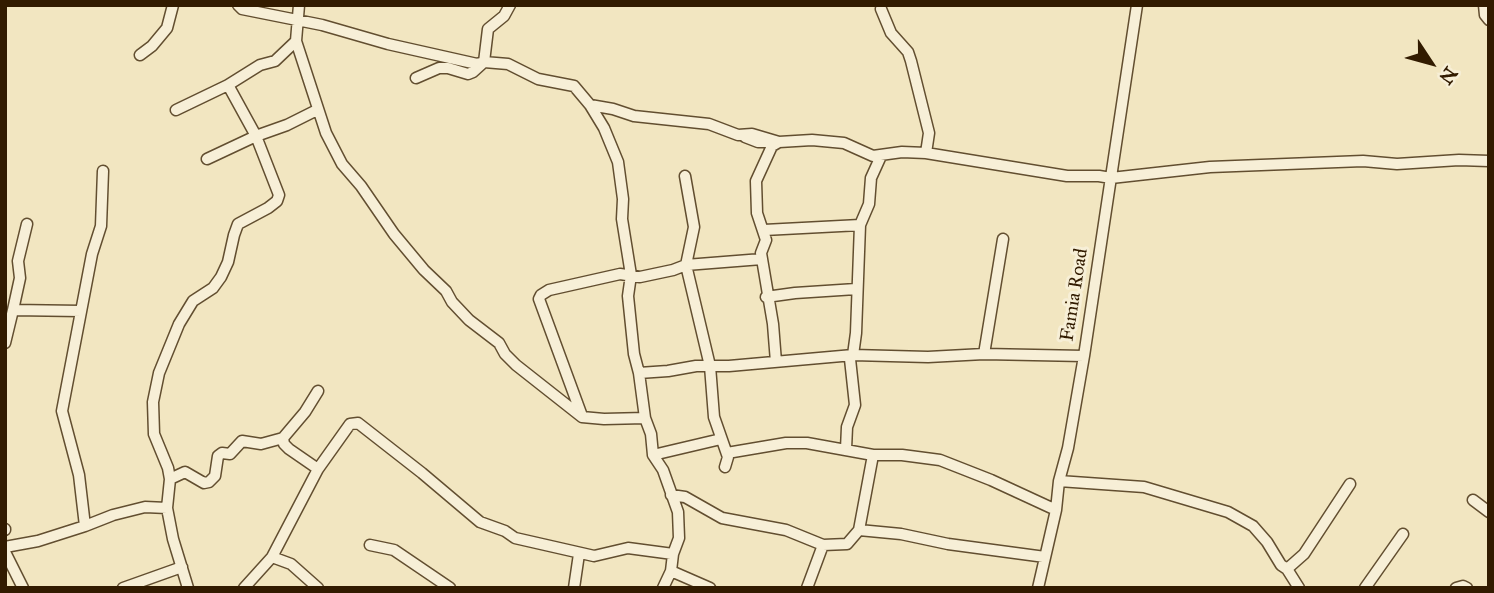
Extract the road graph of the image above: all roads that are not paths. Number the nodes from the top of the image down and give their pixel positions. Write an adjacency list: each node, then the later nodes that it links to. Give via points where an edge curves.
1 (173, 5): 11 (street, via 167,28)
2 (299, 5): 8 (street)
3 (510, 5): 12 (street, via 488,29)
4 (1137, 5): 26 (street, Famia Road)
5 (1484, 5): 9 (street)
6 (239, 7): 8 (street)
7 (881, 9): 20 (street, via 911,61 929,132)
8 (298, 20): 10 (street); 12 (street, via 388,44)
9 (1489, 20)
10 (296, 41): 14 (street, via 275,61); 17 (street)
11 (140, 55)
12 (484, 62): 13 (street, via 468,74 439,68); 15 (street, via 508,64 538,79 570,85)
13 (416, 78)
14 (228, 85): 16 (street); 18 (street)
15 (590, 105): 19 (street, via 634,116 718,126 758,142); 35 (street, via 618,162)
16 (176, 110)
17 (317, 110): 18 (street); 48 (street, via 341,164 424,270 469,320 494,337 516,365)
18 (256, 136): 22 (street); 58 (street, via 279,195 268,208 238,224 221,277 193,301 178,324 159,373 153,402 154,434)
19 (779, 142): 21 (street, via 844,144); 29 (street, via 772,146 756,181 757,213)
20 (926, 153): 21 (street); 26 (street, via 1067,176)
21 (881, 156): 28 (street)
22 (208, 159)
23 (1489, 161): 26 (street, via 1210,167)
24 (103, 171): 39 (street, via 102,226)
25 (685, 176): 34 (street, via 694,227)
26 (1111, 178): 43 (street, Famia Road)
27 (27, 224): 33 (street)
28 (860, 225): 29 (street); 36 (street)
29 (764, 230): 32 (street)
30 (1003, 239): 41 (street)
31 (5, 259): 33 (street)
32 (762, 259): 34 (street); 37 (street)
33 (18, 261): 38 (street, via 20,278)
34 (686, 265): 35 (street, via 640,277); 45 (street)
35 (631, 275): 46 (street, via 628,296); 48 (street, via 549,290 539,299)
36 (856, 289): 37 (street); 42 (street)
37 (766, 297): 44 (street)
38 (13, 310): 39 (street); 40 (street)
39 (80, 311): 66 (street, via 62,411 79,475)
40 (5, 343)
41 (984, 354): 42 (street); 43 (street)
42 (853, 355): 44 (street); 52 (street, via 850,370 855,405)
43 (1084, 356): 59 (street, Famia Road)
44 (776, 362): 45 (street)
45 (710, 366): 46 (street); 51 (street)
46 (639, 373): 49 (street)
47 (318, 391): 50 (street)
48 (582, 416): 49 (street)
49 (645, 418): 54 (street)
50 (283, 438): 57 (street, via 289,450); 58 (street, via 261,444 242,442 230,454 222,453 209,482 185,472)
51 (720, 439): 53 (street); 54 (street)
52 (846, 449): 53 (street, via 786,443); 55 (street)
53 (727, 453): 56 (street)
54 (653, 455): 61 (street)
55 (873, 455): 64 (street, via 940,460); 67 (street)
56 (725, 467)
57 (318, 469): 73 (street, via 350,424 358,423 480,522 515,538); 75 (street)
58 (170, 479): 63 (street)
59 (1059, 481): 64 (street, Famia Road); 78 (street, via 1144,487 1227,512 1253,526)
60 (1350, 484): 78 (street, via 1304,554)
61 (671, 495): 70 (street, via 685,497 722,518 786,530); 74 (street, via 678,512 679,538)
62 (1473, 499): 65 (street)
63 (167, 509): 66 (street, via 145,507); 77 (street)
64 (1056, 510): 76 (street, Famia Road)
65 (1489, 512)
66 (85, 526): 71 (street)
67 (859, 530): 70 (street, via 847,544); 76 (street)
68 (1403, 534): 92 (street)
69 (370, 545): 85 (street, via 394,550)
70 (823, 545): 89 (street)
71 (5, 547)
72 (5, 552): 80 (street)
73 (579, 554): 74 (street, via 594,556 628,548); 86 (street)
74 (673, 554): 79 (street)
75 (272, 557): 83 (street); 84 (street, via 290,564)
76 (1045, 557): 90 (street, Famia Road)
77 (183, 567): 81 (street); 82 (street)
78 (1287, 569): 91 (street)
79 (671, 571): 87 (street); 88 (street)
80 (23, 588)
81 (123, 588)
82 (188, 588)
83 (244, 588)
84 (318, 588)
85 (450, 588)
86 (573, 588)
87 (663, 588)
88 (710, 588)
89 (807, 588)
90 (1038, 588)
91 (1298, 588)
92 (1365, 588)
93 (1456, 588): 94 (street)
94 (1467, 588)

